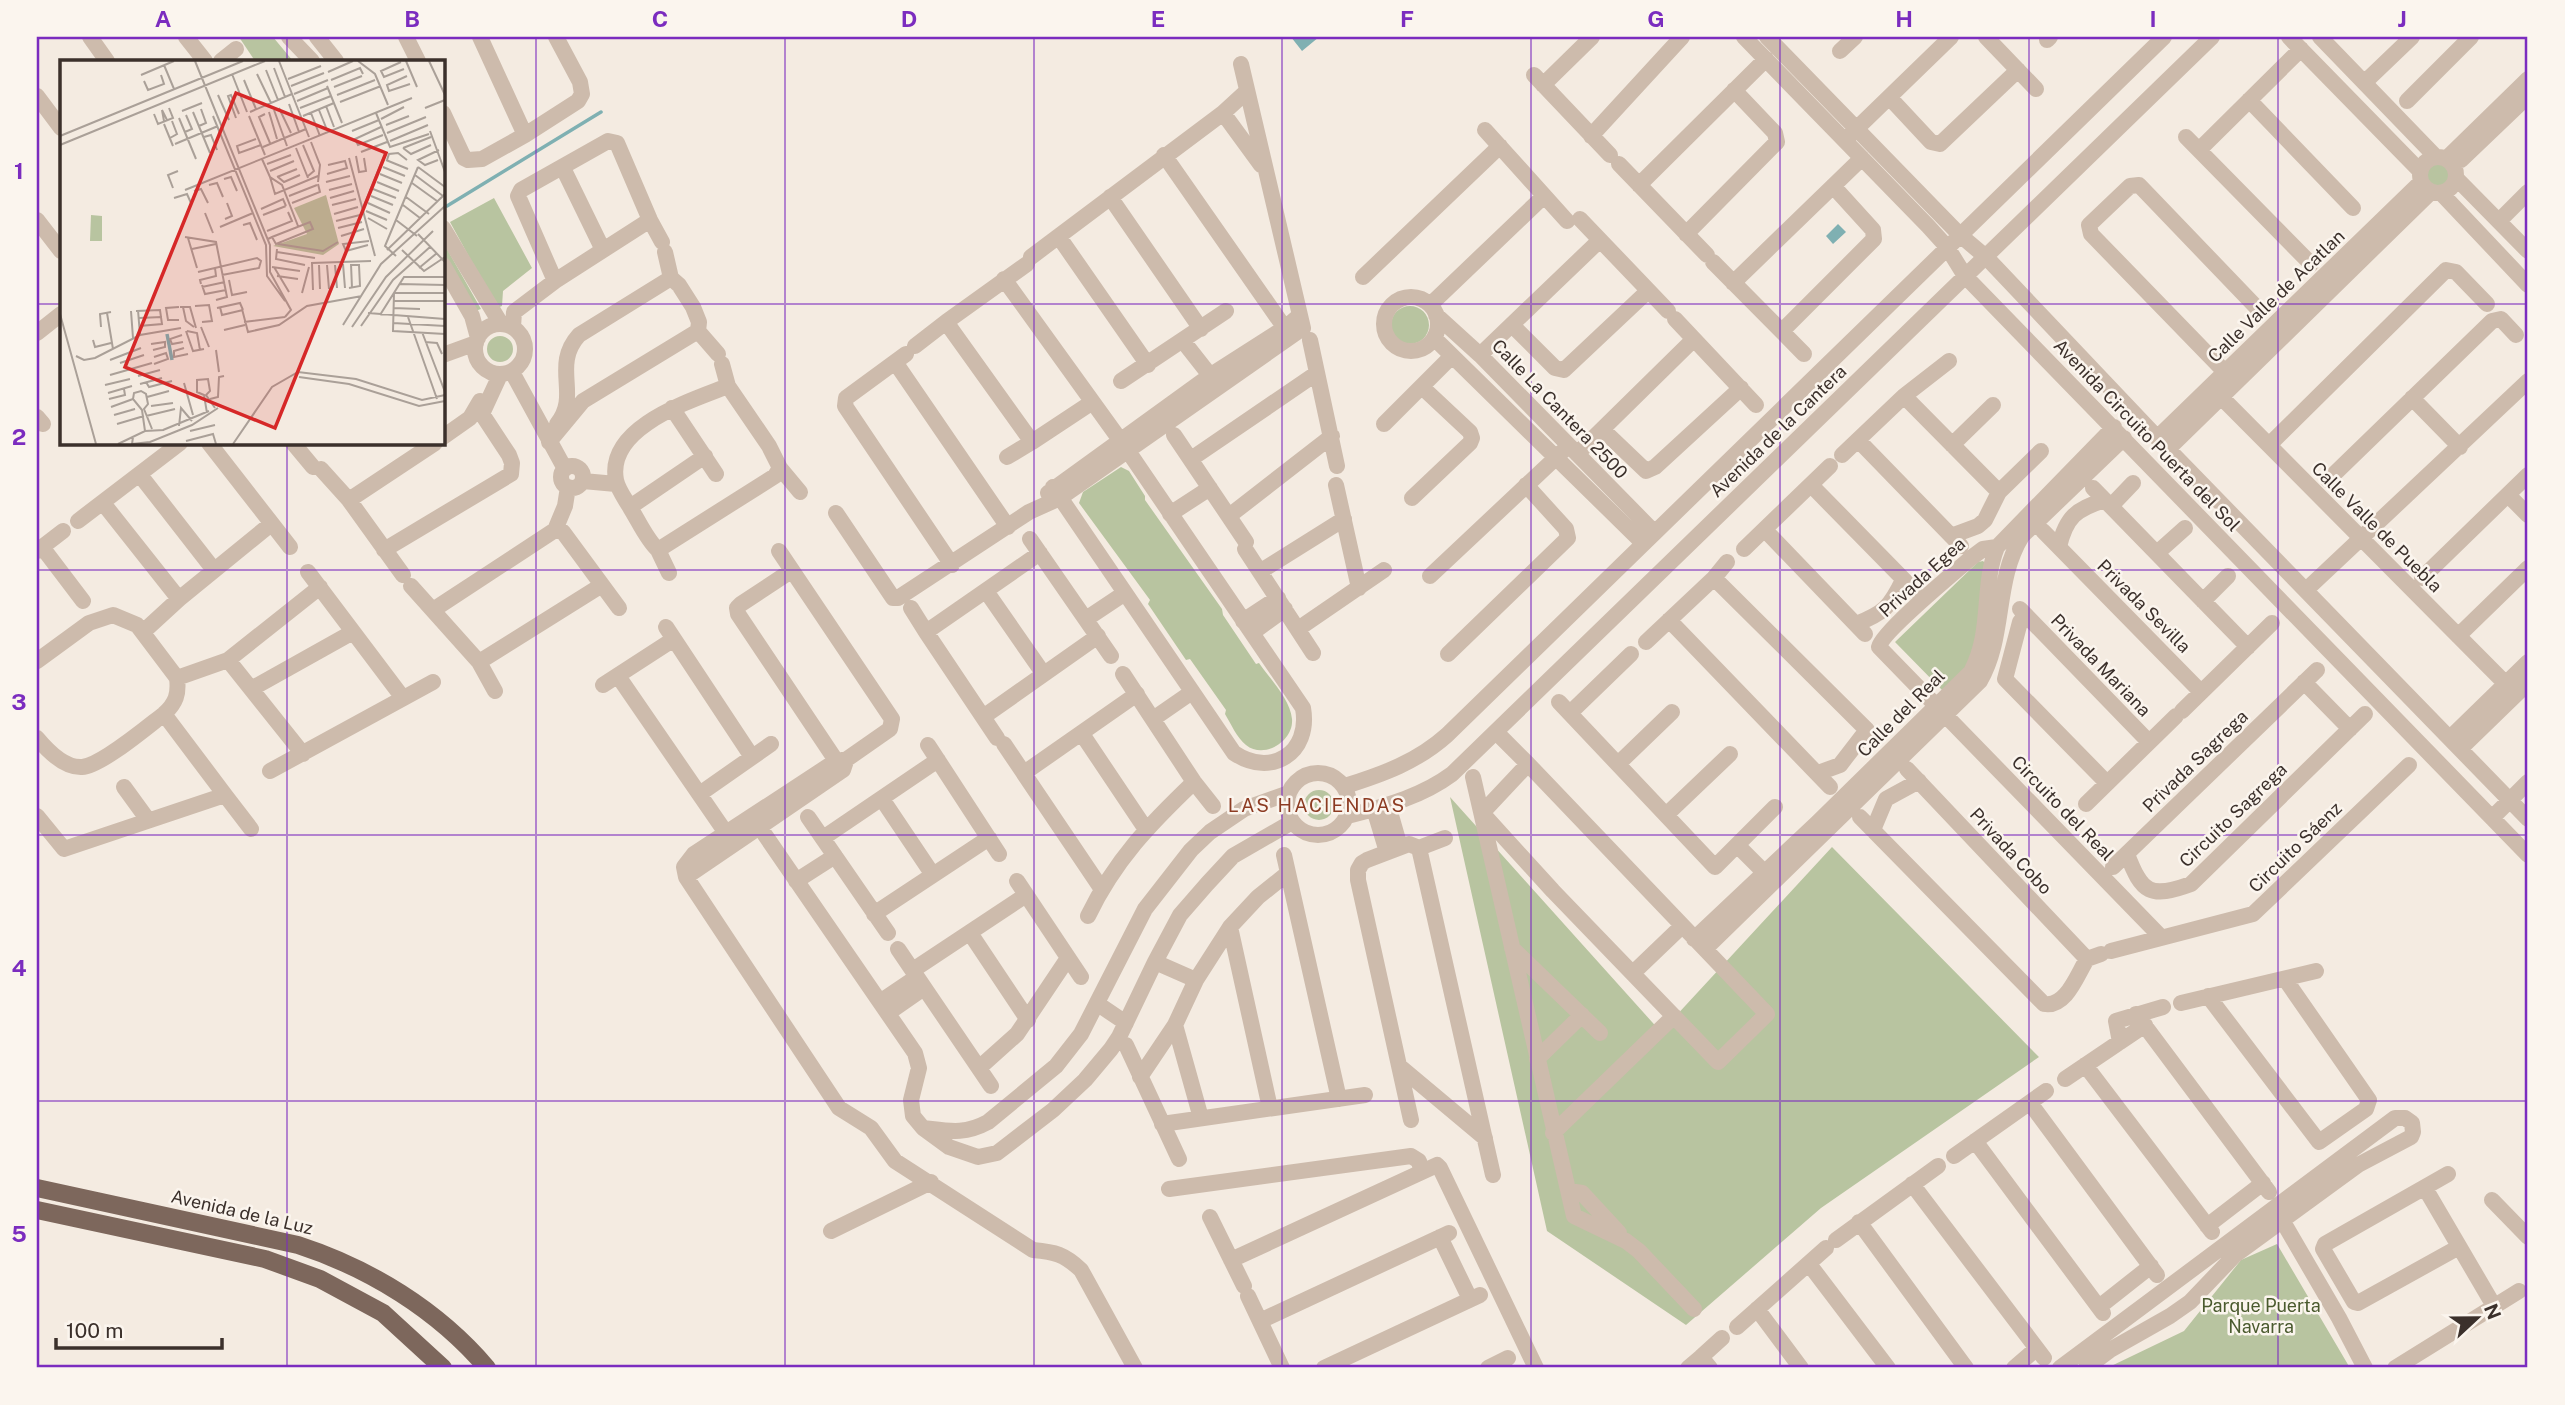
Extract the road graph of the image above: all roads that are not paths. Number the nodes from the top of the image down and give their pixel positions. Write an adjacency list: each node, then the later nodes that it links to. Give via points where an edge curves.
1 (90, 37): 25 (street)
2 (186, 37): 26 (street)
3 (289, 37): 28 (street)
4 (317, 37): 29 (street)
5 (406, 37): 30 (street)
6 (480, 37): 48 (street)
7 (556, 37): 48 (street, via 582,94)
8 (1592, 37): 49 (street, via 1539,80)
9 (1682, 37): 49 (street)
10 (1767, 37): 47 (street, Avenida Circuito Puerta del Sol)
11 (1855, 37): 23 (street)
12 (1951, 37): 40 (street)
13 (1986, 37): 32 (street)
14 (2164, 37): 70 (street, Avenida de la Cantera)
15 (2212, 37): 77 (street, Avenida de la Cantera)
16 (2289, 37): 22 (street)
17 (2322, 37): 34 (street)
18 (2412, 37): 34 (street)
19 (2471, 37): 42 (street)
20 (1751, 39): 24 (street, Avenida Circuito Puerta del Sol)
21 (236, 49): 27 (street)
22 (2301, 49): 41 (street); 59 (street)
23 (1840, 51)
24 (1766, 59): 36 (street); 47 (street, Avenida Circuito Puerta del Sol)
25 (106, 60)
26 (204, 60)
27 (221, 60)
28 (309, 60)
29 (335, 60)
30 (418, 60)
31 (1241, 64): 37 (street)
32 (2018, 70): 35 (street); 40 (street, via 1940,144 1931,142)
33 (2528, 79): 55 (street)
34 (2365, 82): 55 (street)
35 (2036, 89)
36 (1734, 90): 58 (street); 69 (street, via 1775,133 1777,142)
37 (1247, 91): 43 (street); 57 (street)
38 (37, 96): 45 (street)
39 (2528, 96): 55 (street)
40 (1889, 97): 47 (street)
41 (2249, 100): 52 (street); 64 (street)
42 (2407, 101)
43 (1223, 113): 53 (street); 57 (street)
44 (444, 115): 48 (street, via 468,160 482,159)
45 (60, 127)
46 (1485, 130): 51 (street)
47 (1850, 134): 54 (street, Avenida Circuito Puerta del Sol); 70 (street, Avenida Circuito Puerta del Sol)
48 (526, 135)
49 (1591, 136): 58 (street)
50 (2186, 136): 52 (street)
51 (1500, 146): 62 (street); 81 (street)
52 (2199, 150): 78 (street)
53 (1164, 155): 63 (street); 100 (street)
54 (1862, 158): 60 (street); 73 (street, Avenida Circuito Puerta del Sol)
55 (2448, 165): 59 (street, via 2426,162); 59 (street, via 2451,188); 67 (street)
56 (563, 168): 66 (street, via 615,141); 75 (street); 84 (street, via 521,190 517,198)
57 (1264, 169): 100 (street, via 1300,315)
58 (1639, 185): 69 (street)
59 (2428, 185): 86 (street); 107 (street, Calle Valle de Acatlan)
60 (1833, 186): 85 (street); 98 (street, via 1873,230 1874,239)
61 (2528, 192): 67 (street)
62 (1544, 196): 72 (street); 89 (street)
63 (1110, 197): 71 (street); 96 (street)
64 (2353, 208)
65 (37, 220): 74 (street)
66 (650, 220): 75 (street); 82 (street, via 664,248)
67 (2498, 220): 76 (street)
68 (444, 230): 95 (street)
69 (1686, 234): 85 (street)
70 (1960, 235): 73 (street, Avenida de la Cantera); 77 (street, Avenida Circuito Puerta del Sol)
71 (1059, 237): 83 (street); 114 (street)
72 (1600, 240): 87 (street); 94 (street)
73 (1947, 247): 80 (street, Avenida Circuito Puerta del Sol); 196 (street, Avenida de la Cantera)
74 (60, 250)
75 (603, 250): 84 (street)
76 (2528, 251)
77 (1986, 257): 80 (street, Avenida de la Cantera); 142 (street, Avenida Circuito Puerta del Sol)
78 (2311, 264)
79 (444, 267): 106 (street, via 472,316)
80 (1965, 276): 135 (street, Avenida Circuito Puerta del Sol); 283 (street, Avenida de la Cantera)
81 (1363, 277)
82 (671, 278): 97 (street, via 693,307); 127 (street, via 573,342 565,375)
83 (1004, 279): 93 (street); 128 (street)
84 (555, 281): 95 (street, via 514,312)
85 (1733, 282): 98 (street)
86 (2528, 285)
87 (1648, 291): 94 (street, via 1563,370 1555,368); 103 (street)
88 (2487, 304): 148 (street, via 2456,272 2444,272)
89 (1433, 310): 102 (street, via 1438,323); 102 (street, via 1416,298 1398,300 1385,313 1384,331 1394,346 1412,352); 110 (street, Calle La Cantera 2500)
90 (2259, 310): 115 (street, via 2139,185 2130,186 2090,225 2091,234)
91 (1226, 311): 96 (street)
92 (60, 315): 99 (street)
93 (946, 322): 108 (street); 141 (street)
94 (1512, 325): 110 (street)
95 (507, 326): 106 (street, via 484,330); 116 (street, via 521,334 525,355 520,365)
96 (1201, 329): 105 (street)
97 (698, 331): 121 (street, via 720,359); 127 (street)
98 (1782, 331): 109 (street)
99 (37, 332)
100 (1288, 332): 120 (street)
101 (2516, 335): 126 (street, via 2503,321 2494,319)
102 (1434, 338): 111 (street, Calle La Cantera 2500)
103 (1694, 339): 123 (street); 134 (street)
104 (1310, 340): 117 (street)
105 (1183, 341): 114 (street); 120 (street)
106 (476, 343): 112 (street); 116 (street, via 481,366)
107 (2256, 353): 115 (street, Calle Valle de Acatlan); 125 (street, Calle Valle de Acatlan)
108 (906, 354): 190 (street); 210 (street, via 846,398 845,406)
109 (1804, 354)
110 (1480, 355): 152 (street, Calle La Cantera 2500)
111 (1452, 356): 122 (street); 152 (street, Calle La Cantera 2500)
112 (444, 359)
113 (1949, 361): 124 (street)
114 (1148, 365): 119 (street)
115 (2225, 372): 142 (street, Calle Valle de Acatlan)
116 (501, 373): 132 (street); 139 (street)
117 (1317, 373): 137 (street); 155 (street)
118 (2528, 381): 150 (street)
119 (1121, 382)
120 (1214, 382): 149 (street)
121 (728, 386): 131 (street); 157 (street)
122 (1423, 388): 133 (street); 175 (street, via 1472,438)
123 (1741, 388): 129 (street); 134 (street, via 1646,471)
124 (1905, 396): 140 (street); 147 (street)
125 (2221, 397): 142 (street, Calle Valle de Acatlan); 148 (street, Calle Valle de Puebla)
126 (2412, 398): 150 (street); 163 (street)
127 (576, 400): 139 (street)
128 (1091, 403): 141 (street); 149 (street)
129 (1756, 405)
130 (1993, 405): 147 (street)
131 (672, 408): 153 (street); 161 (street, via 622,444)
132 (479, 413): 138 (street); 204 (street, via 509,455 511,474)
133 (1384, 424)
134 (1603, 430): 152 (street)
135 (2119, 432): 162 (street, Calle del Real); 332 (street, Avenida Circuito Puerta del Sol)
136 (1174, 435): 155 (street)
137 (1332, 436): 156 (street); 183 (street)
138 (444, 437)
139 (547, 439): 164 (street, via 565,469 575,466)
140 (1858, 440): 168 (street); 188 (street, via 1956,541)
141 (1032, 442): 154 (street)
142 (2162, 443): 225 (street, Avenida Circuito Puerta del Sol)
143 (179, 444): 159 (street)
144 (210, 444): 189 (street)
145 (298, 444): 176 (street)
146 (433, 444): 176 (street)
147 (1952, 445): 173 (street)
148 (2269, 445): 197 (street, Calle Valle de Puebla)
149 (1124, 446): 172 (street); 185 (street)
150 (2460, 447): 197 (street)
151 (2041, 451): 173 (street)
152 (1568, 452): 167 (street); 196 (street, Calle La Cantera 2500)
153 (705, 456): 158 (street); 180 (street)
154 (1007, 457)
155 (1191, 459): 170 (street)
156 (1337, 466)
157 (780, 468): 171 (street); 205 (street, via 775,476)
158 (716, 474)
159 (140, 475): 178 (street); 212 (street)
160 (2528, 475): 174 (street)
161 (616, 480): 164 (street); 180 (street)
162 (2070, 480): 177 (street, Calle del Real); 199 (street, Calle del Real)
163 (2328, 480)
164 (578, 481): 193 (street)
165 (2133, 483): 179 (street)
166 (1336, 485): 186 (street)
167 (1526, 485): 218 (street); 252 (street, via 1566,529 1568,538)
168 (1811, 485): 194 (street); 235 (street, via 1908,585)
169 (2093, 488): 179 (street)
170 (1211, 491): 183 (street); 185 (street)
171 (800, 492)
172 (1057, 492): 190 (street); 227 (street)
173 (1999, 492): 188 (street)
174 (2508, 495): 182 (street); 221 (street)
175 (1412, 498)
176 (349, 500): 204 (street)
177 (2057, 502): 184 (street); 242 (street, Calle del Real, via 2014,548)
178 (103, 503): 187 (street); 228 (street)
179 (2108, 503): 184 (street, via 2088,505); 208 (street)
180 (630, 508): 205 (street)
181 (836, 513): 210 (street, via 893,598)
182 (2528, 515)
183 (1229, 516): 215 (street)
184 (2072, 516): 201 (street)
185 (1173, 517): 240 (street)
186 (1344, 519): 215 (street); 224 (street)
187 (78, 521)
188 (1982, 523): 199 (street)
189 (271, 524): 200 (street); 212 (street)
190 (1008, 527): 210 (street)
191 (2185, 528): 208 (street)
192 (63, 530): 202 (street)
193 (555, 530): 222 (street, via 563,532); 234 (street)
194 (1765, 530): 203 (street); 235 (street, via 1860,629)
195 (2043, 531): 201 (street, Privada Sevilla)
196 (1649, 538): 281 (street, Avenida de la Cantera)
197 (2359, 538): 225 (street); 248 (street, Calle Valle de Puebla)
198 (1030, 540): 207 (street)
199 (1999, 545): 239 (street, Privada Egea, via 1983,548 1970,558); 275 (street, Calle del Real, via 1978,657)
200 (290, 547)
201 (2059, 548): 272 (street, Privada Sevilla)
202 (39, 549): 229 (street)
203 (1744, 549)
204 (384, 550): 234 (street)
205 (658, 550): 217 (street)
206 (779, 551): 214 (street)
207 (1040, 553): 226 (street); 236 (street)
208 (2157, 553): 230 (street)
209 (1727, 562): 220 (street)
210 (951, 565)
211 (2528, 568): 248 (street)
212 (214, 570): 228 (street)
213 (1384, 570): 224 (street)
214 (791, 571): 298 (street, via 892,719 890,729); 298 (street, via 741,604 738,614)
215 (1261, 571): 231 (street)
216 (308, 572): 223 (street)
217 (669, 573)
218 (1430, 576)
219 (2228, 576): 230 (street)
220 (1714, 578): 237 (street); 295 (street, via 1872,736)
221 (2422, 578)
222 (603, 585): 232 (street); 257 (street)
223 (320, 587): 244 (street); 255 (street)
224 (1359, 587): 241 (street)
225 (2306, 590): 286 (street, Avenida Circuito Puerta del Sol)
226 (986, 591): 245 (street); 260 (street)
227 (1125, 593): 236 (street); 271 (street)
228 (179, 599): 243 (street)
229 (83, 601)
230 (2203, 601): 250 (street)
231 (1281, 603): 240 (street); 241 (street)
232 (619, 608)
233 (911, 608): 245 (street)
234 (433, 610): 257 (street)
235 (1883, 612): 239 (street)
236 (1086, 620): 247 (street)
237 (1669, 620): 249 (street); 305 (street)
238 (2272, 623): 250 (street)
239 (1896, 626): 275 (street, Privada Egea, via 1879,647)
240 (1248, 627): 291 (street, via 1303,708 1305,726)
241 (1298, 629): 251 (street)
242 (1997, 629): 246 (street); 275 (street, Calle del Real, via 1993,655 1980,681)
243 (143, 632): 256 (street, via 129,620 100,617); 263 (street)
244 (353, 632): 269 (street); 274 (street)
245 (926, 632): 279 (street)
246 (2017, 634): 285 (street, Privada Mariana, via 2023,612); 312 (street, Privada Mariana, via 2005,679)
247 (1098, 636): 254 (street); 260 (street)
248 (2458, 636): 267 (street, Calle Valle de Puebla)
249 (1646, 642)
250 (2248, 647): 272 (street)
251 (1313, 653)
252 (1448, 654)
253 (1631, 654): 300 (street, via 1564,708)
254 (1111, 656)
255 (228, 660): 263 (street); 269 (street)
256 (37, 661)
257 (480, 662): 270 (street)
258 (2528, 662): 267 (street)
259 (2317, 670): 265 (street, Privada Sagrega)
260 (1043, 673): 279 (street)
261 (1123, 674): 273 (street)
262 (618, 676): 268 (street); 294 (street, via 670,633); 317 (street)
263 (177, 678): 277 (street, via 177,696)
264 (433, 682): 274 (street)
265 (2304, 682): 282 (street); 347 (street, Privada Sagrega)
266 (2528, 683): 286 (street)
267 (2505, 684): 286 (street)
268 (603, 685)
269 (251, 689): 292 (street)
270 (495, 691)
271 (1192, 692): 280 (street); 297 (street, via 1234,753 1254,762)
272 (2201, 692): 285 (street, Privada Mariana)
273 (1137, 694): 280 (street); 284 (street)
274 (403, 698): 292 (street)
275 (1941, 710): 308 (street, Calle del Real); 362 (street, Circuito del Real)
276 (1672, 712): 300 (street)
277 (164, 714): 287 (street, via 106,757 83,767 61,760); 318 (street)
278 (2365, 714): 282 (street, Circuito Sagrega)
279 (983, 717): 304 (street)
280 (1153, 719): 310 (street)
281 (1458, 725): 290 (street); 313 (street, Avenida de la Cantera, via 1401,767)
282 (2350, 729): 359 (street, Circuito Sagrega, via 2191,884 2161,893)
283 (1496, 732): 290 (street, Avenida de la Cantera); 299 (street)
284 (1082, 734): 304 (street); 337 (street)
285 (2149, 742): 312 (street, Privada Mariana)
286 (2455, 743): 321 (street, Avenida Circuito Puerta del Sol)
287 (39, 744)
288 (771, 744): 294 (street)
289 (928, 745): 296 (street)
290 (1479, 748): 324 (street, Avenida de la Cantera, via 1439,783)
291 (1293, 750): 297 (street); 306 (street)
292 (303, 754): 303 (street)
293 (1730, 754): 327 (street)
294 (752, 757): 317 (street)
295 (1847, 759): 305 (street); 308 (street)
296 (938, 760): 319 (street); 342 (street)
297 (1277, 762): 316 (street)
298 (842, 763): 335 (street)
299 (1528, 764): 326 (street); 365 (street)
300 (1618, 764): 327 (street)
301 (2409, 765): 369 (street, Circuito Sáenz, via 2253,914)
302 (1907, 769): 309 (street, Privada Cobo)
303 (270, 771)
304 (1024, 773): 360 (street)
305 (1818, 773): 314 (street)
306 (1308, 775): 313 (street, via 1329,774); 316 (street)
307 (1473, 776): 326 (street)
308 (1868, 781): 320 (street); 356 (street, Calle del Real)
309 (1919, 781): 320 (street); 373 (street, Privada Cobo)
310 (1194, 782): 323 (street); 337 (street)
311 (2528, 782): 321 (street)
312 (2107, 783): 322 (street, Privada Mariana)
313 (1345, 786): 329 (street)
314 (1830, 786)
315 (124, 787): 334 (street)
316 (1291, 790): 336 (street, via 1288,813); 384 (street, via 1244,809 1191,850 1145,909)
317 (704, 791): 340 (street)
318 (225, 795): 334 (street); 338 (street)
319 (882, 799): 341 (street); 354 (street)
320 (1886, 799): 339 (street)
321 (2510, 800): 332 (street); 333 (street, Avenida Circuito Puerta del Sol)
322 (2086, 804)
323 (1213, 806)
324 (1381, 807): 329 (street, Avenida de la Cantera); 346 (street)
325 (1774, 807): 344 (street)
326 (1482, 813): 371 (street); 377 (street)
327 (1666, 815): 344 (street, via 1715,867)
328 (37, 816): 334 (street, via 57,852)
329 (1348, 816): 336 (street, via 1343,825 1326,835 1307,834)
330 (808, 817): 341 (street)
331 (1860, 817): 339 (street)
332 (2492, 818): 350 (street, Avenida Circuito Puerta del Sol)
333 (2528, 819)
334 (148, 820)
335 (756, 822): 340 (street); 355 (street); 357 (street)
336 (1292, 822): 375 (street, via 1233,856 1180,915)
337 (1145, 828): 360 (street)
338 (251, 829)
339 (1873, 830): 373 (street, via 2043,1004 2064,997)
340 (730, 831): 355 (street, via 687,860)
341 (823, 838): 351 (street)
342 (989, 838): 348 (street); 354 (street)
343 (1445, 838): 345 (street)
344 (1737, 845): 356 (street)
345 (1419, 848): 346 (street, via 1412,844); 413 (street)
346 (1394, 849): 397 (street, via 1362,863 1358,880)
347 (2127, 853): 352 (street, Privada Sagrega); 359 (street)
348 (999, 854)
349 (1284, 855): 353 (street)
350 (2528, 855)
351 (835, 856): 357 (street); 363 (street)
352 (2113, 867)
353 (1288, 873): 366 (street); 404 (street)
354 (933, 875): 363 (street)
355 (686, 877): 422 (street, via 839,1108 866,1123 895,1161)
356 (1769, 877): 370 (street, Calle del Real)
357 (796, 881): 385 (street)
358 (1017, 881): 361 (street)
359 (2143, 887): 362 (street)
360 (1101, 888): 364 (street)
361 (1026, 895): 368 (street); 374 (street)
362 (2126, 902): 369 (street, Circuito del Real)
363 (874, 914): 367 (street)
364 (1088, 916)
365 (1682, 926): 370 (street); 377 (street)
366 (1230, 927): 381 (street); 406 (street)
367 (888, 933)
368 (970, 933): 378 (street); 389 (street)
369 (2161, 937): 373 (street, Circuito Sáenz)
370 (1699, 944): 388 (street, via 1767,1014 1718,1062)
371 (1512, 948): 387 (street); 395 (street)
372 (898, 950): 378 (street)
373 (2099, 955)
374 (1068, 958): 379 (street); 389 (street)
375 (1154, 962): 381 (street); 391 (street)
376 (2316, 971): 380 (street)
377 (1633, 973): 388 (street)
378 (918, 978): 385 (street); 398 (street)
379 (1081, 978)
380 (2285, 979): 382 (street); 410 (street, via 2369,1100 2365,1109)
381 (1196, 980): 392 (street)
382 (2208, 996): 383 (street); 410 (street, via 2319,1142)
383 (2181, 1003)
384 (1098, 1004): 391 (street); 411 (street, via 1056,1066 988,1122 967,1132)
385 (884, 1007): 411 (street, via 915,1054 919,1068 910,1108)
386 (2163, 1007): 390 (street)
387 (1582, 1015): 393 (street); 395 (street)
388 (1674, 1016): 412 (street)
389 (1028, 1020): 398 (street)
390 (2140, 1020): 396 (street, via 2116,1021 2120,1042); 428 (street, via 2266,1187)
391 (1126, 1023): 411 (street, via 1085,1080 997,1153 978,1157 963,1153)
392 (1175, 1025): 399 (street); 407 (street)
393 (1600, 1033)
394 (1126, 1045): 399 (street)
395 (1537, 1059): 412 (street)
396 (2085, 1065): 400 (street); 428 (street, via 2209,1229)
397 (1399, 1066): 408 (street); 413 (street)
398 (979, 1068): 401 (street)
399 (1140, 1077): 409 (street)
400 (2065, 1079)
401 (991, 1086)
402 (2046, 1091): 405 (street)
403 (1364, 1095): 404 (street)
404 (1339, 1098): 406 (street)
405 (2030, 1103): 414 (street); 443 (street, via 2154,1270)
406 (1270, 1108): 407 (street)
407 (1200, 1118): 409 (street)
408 (1411, 1120)
409 (1163, 1124): 417 (street)
410 (2341, 1126): 415 (street)
411 (923, 1128)
412 (1553, 1133): 449 (street, via 1574,1216 1639,1251)
413 (1485, 1138): 421 (street)
414 (1975, 1141): 416 (street); 443 (street, via 2101,1310)
415 (2356, 1147): 431 (street, via 2395,1118 2412,1123 2411,1138 2358,1165); 433 (street)
416 (1954, 1156)
417 (1179, 1158)
418 (1938, 1166): 423 (street)
419 (1421, 1170): 426 (street, via 1419,1161 1411,1156); 437 (street, via 1432,1165 1440,1168); 438 (street)
420 (2448, 1174): 425 (street)
421 (1493, 1175)
422 (931, 1182): 434 (street); 458 (street, via 1032,1250 1067,1257 1081,1270)
423 (1912, 1184): 432 (street); 466 (street, via 2040,1353)
424 (37, 1188): 457 (main road, Avenida de la Luz, via 319,1251 391,1286)
425 (2425, 1188): 436 (street); 441 (street, via 2325,1244 2323,1249)
426 (1168, 1189)
427 (2492, 1200): 435 (street)
428 (2238, 1203): 433 (street)
429 (37, 1210): 456 (main road, via 265,1259 320,1279 383,1313)
430 (1210, 1217): 438 (street)
431 (2282, 1220): 444 (street); 447 (street, via 2235,1255)
432 (1859, 1222): 439 (street); 465 (street)
433 (2253, 1224): 442 (street)
434 (831, 1231)
435 (2528, 1237)
436 (2459, 1247): 441 (street, via 2358,1303); 448 (street)
437 (1482, 1256): 440 (street); 461 (street)
438 (1231, 1260): 452 (street)
439 (1809, 1264): 450 (street); 464 (street)
440 (1455, 1268): 452 (street, via 1445,1235); 460 (street, via 1475,1297)
441 (2339, 1276): 444 (street)
442 (2176, 1282): 446 (street); 447 (street)
443 (2126, 1285): 446 (street)
444 (2321, 1286): 469 (street)
445 (2519, 1291): 448 (street)
446 (2150, 1301): 451 (street); 467 (street)
447 (2190, 1302): 451 (street)
448 (2494, 1306): 470 (street)
449 (1694, 1309)
450 (1757, 1310): 453 (street); 463 (street)
451 (2170, 1316): 468 (street)
452 (1260, 1321): 459 (street)
453 (1737, 1327)
454 (1722, 1338): 455 (street)
455 (1705, 1363): 462 (street)
456 (443, 1368)
457 (486, 1368)
458 (1135, 1368)
459 (1282, 1368)
460 (1324, 1368)
461 (1536, 1368)
462 (1688, 1368)
463 (1801, 1368)
464 (1888, 1368)
465 (1966, 1368)
466 (2016, 1368)
467 (2060, 1368)
468 (2086, 1368)
469 (2365, 1368)
470 (2395, 1368)

